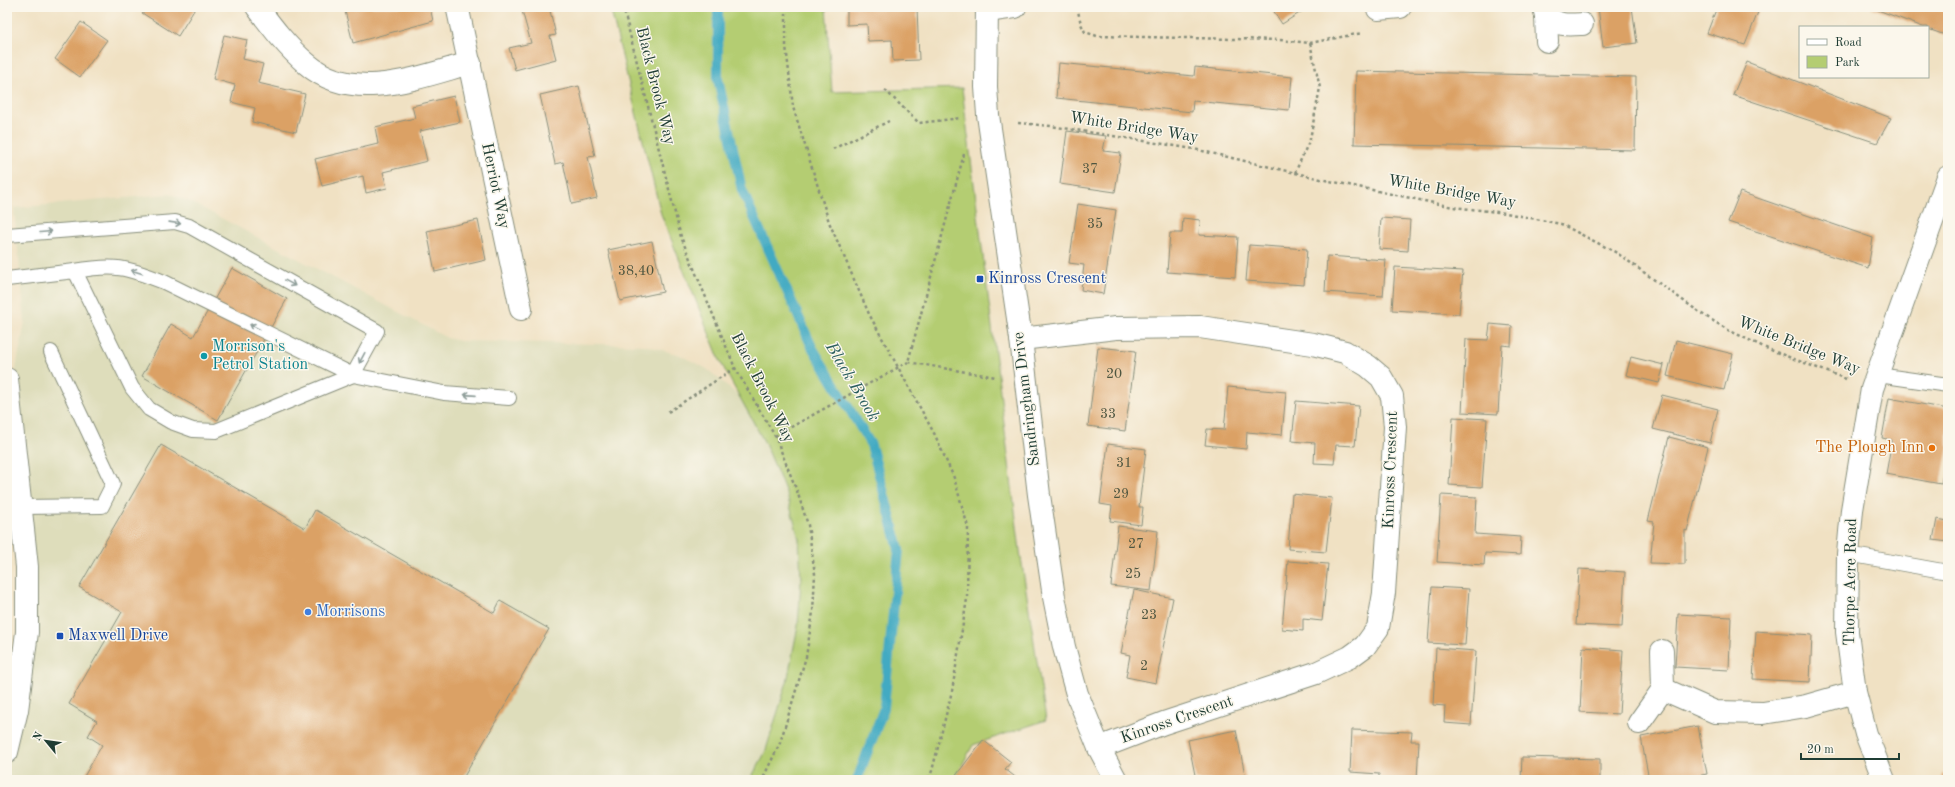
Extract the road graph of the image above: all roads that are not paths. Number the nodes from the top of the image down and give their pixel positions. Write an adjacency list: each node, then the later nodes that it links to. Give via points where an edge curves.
1 (257, 7): 10 (street, via 282,40 308,65 331,79 359,86 401,82)
2 (1015, 7): 4 (street)
3 (1400, 7): 6 (street)
4 (987, 9): 16 (street, Sandringham Drive, via 986,87 989,118)
5 (458, 10): 10 (street, Herriot Way)
6 (1378, 10)
7 (1545, 12): 8 (street, via 1554,23); 9 (street)
8 (1582, 24)
9 (1547, 41)
10 (470, 63): 15 (street, Herriot Way)
11 (1948, 177): 19 (street, Thorpe Acre Road)
12 (7, 235): 18 (lane, one-way to 18, via 158,222 175,222 190,226 376,331)
13 (74, 272): 14 (lane); 18 (lane, one-way to 13, via 164,282 138,272 120,267 98,267); 18 (lane, via 132,388 149,409 171,422 193,430 216,431)
14 (7, 279)
15 (521, 309)
16 (1021, 339): 30 (street, Sandringham Drive, via 1038,495 1054,597 1077,694); 30 (street, Kinross Crescent, via 1116,328 1200,327 1313,344 1345,352 1368,366 1382,377 1392,396 1395,427 1384,593 1378,628 1365,646 1350,657 1316,673 1164,722)
17 (50, 352): 23 (lane, via 113,484 102,506)
18 (353, 375): 22 (lane, one-way to 18, via 444,393)
19 (1875, 382): 20 (lane); 24 (street, Thorpe Acre Road, via 1852,510)
20 (1948, 385)
21 (8, 393): 23 (street)
22 (509, 398)
23 (21, 507): 31 (street, via 27,567 27,632 17,710)
24 (1848, 554): 25 (lane); 28 (street, Thorpe Acre Road, via 1847,632)
25 (1948, 572)
26 (1662, 651): 27 (street)
27 (1663, 690): 28 (street, via 1715,712 1763,713 1806,706); 29 (street)
28 (1855, 692): 33 (street, Thorpe Acre Road, via 1866,734)
29 (1639, 723)
30 (1098, 748): 32 (street, Sandringham Drive)
31 (7, 752)
32 (1116, 780)
33 (1884, 780)

